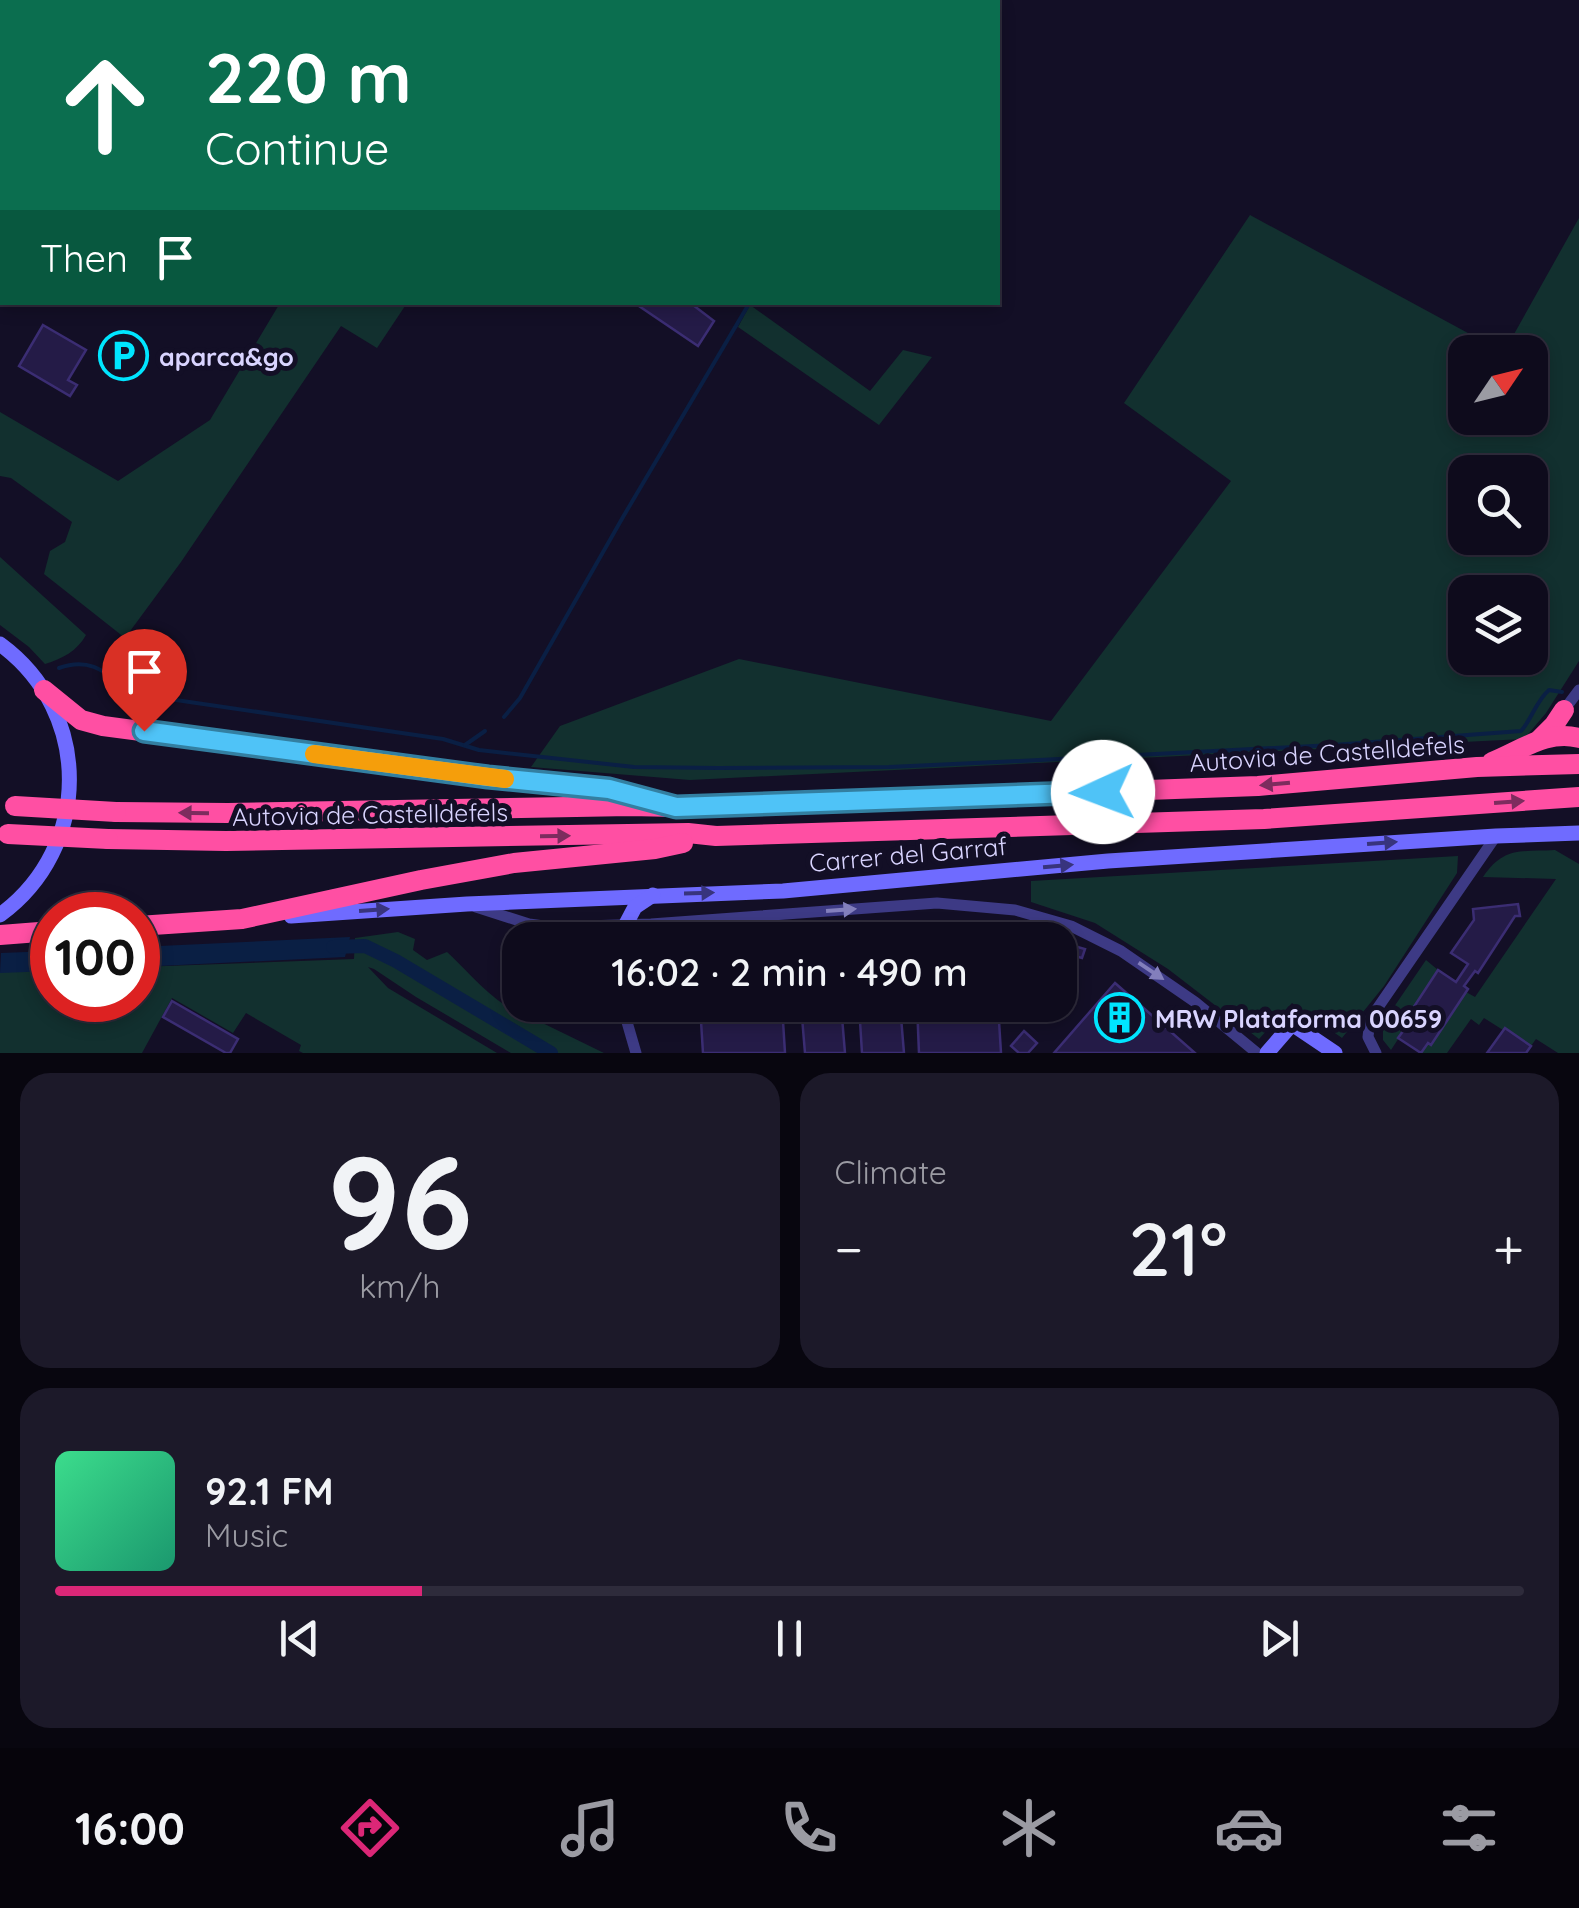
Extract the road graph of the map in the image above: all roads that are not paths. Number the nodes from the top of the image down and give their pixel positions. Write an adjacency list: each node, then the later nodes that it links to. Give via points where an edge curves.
1 (0, 644): 2 (main road)
2 (44, 690): 11 (highway, via 81,720 103,726 609,789); 18 (main road, via 67,747 67,813 39,876)
3 (1579, 690): 4 (street)
4 (1564, 710): 5 (highway, via 1566,725); 6 (highway)
5 (1579, 737): 6 (highway)
6 (1534, 743): 8 (highway)
7 (1579, 764): 8 (highway, Autovia de Castelldefels)
8 (1477, 767): 11 (highway, Autovia de Castelldefels, one-way to 11, via 1258,786)
9 (1579, 798): 14 (highway, Autovia de Castelldefels, one-way to 9, via 1264,819)
10 (8, 805): 11 (highway, Autovia de Castelldefels, one-way to 10, bridge, via 228,814)
11 (676, 807)
12 (4, 834): 14 (highway, Autovia de Castelldefels, one-way to 14, bridge, via 226,842)
13 (1578, 834): 15 (main road, Carrer del Garraf)
14 (716, 836): 19 (highway, via 477,870)
15 (1496, 836): 16 (main road, Carrer del Garraf, one-way to 15); 32 (street, via 1370,1019)
16 (653, 895): 17 (main road, Carrer del Garraf); 21 (main road, via 635,907)
17 (467, 904): 19 (main road, Carrer del Garraf, one-way to 17); 20 (street)
18 (0, 915)
19 (242, 919): 24 (highway)
20 (523, 922)
21 (630, 922)
22 (734, 922): 23 (street, one-way to 23, via 938,903 1016,910)
23 (1057, 922)
24 (160, 925)
25 (1077, 929): 29 (street, one-way to 29)
26 (30, 933): 27 (highway)
27 (0, 935)
28 (627, 1022): 30 (street)
29 (1269, 1052): 31 (main road, via 1292,1024)
30 (636, 1053)
31 (1335, 1053)
32 (1376, 1053)

